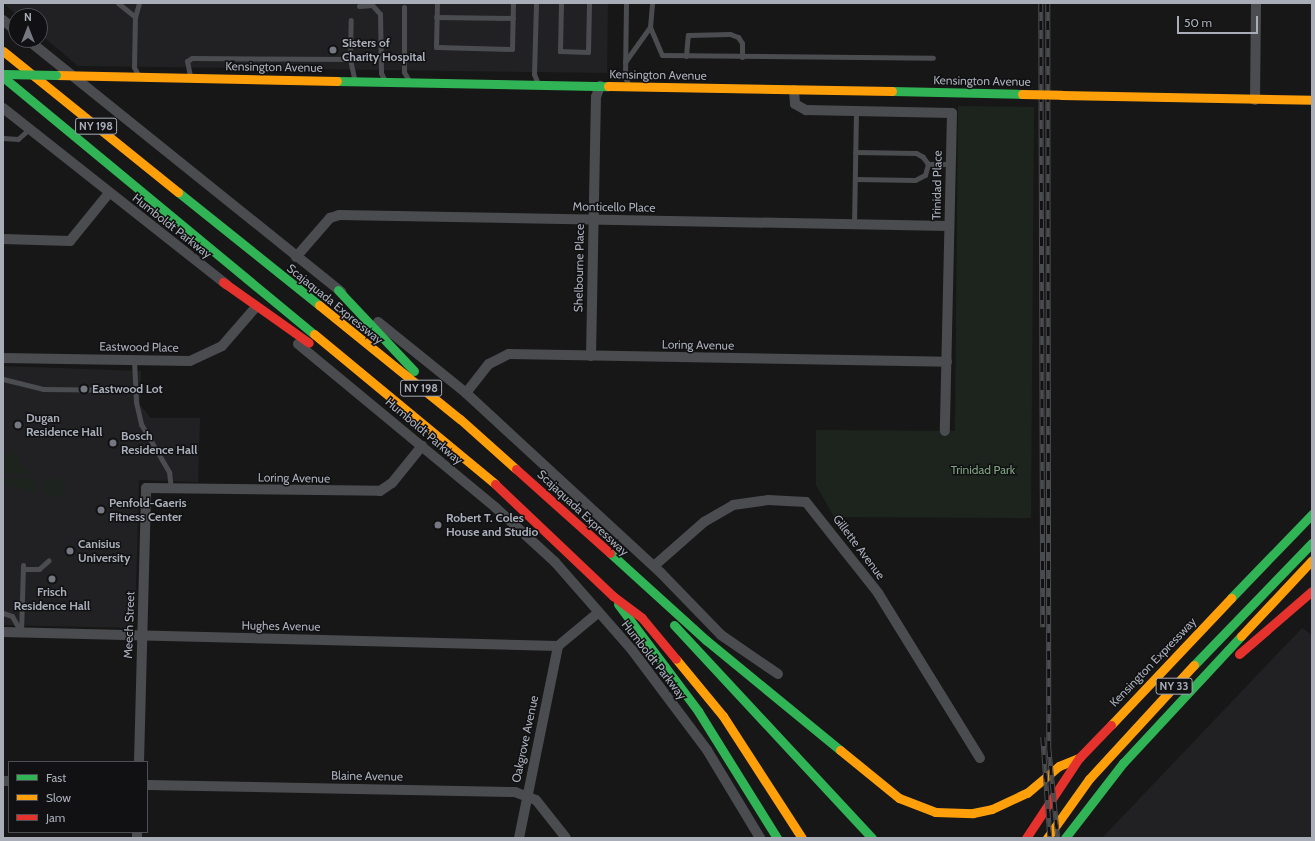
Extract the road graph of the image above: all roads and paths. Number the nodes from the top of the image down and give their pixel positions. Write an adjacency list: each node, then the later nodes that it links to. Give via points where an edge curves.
1 (118, 3): 13 (lane)
2 (139, 3): 13 (lane)
3 (437, 3): 14 (lane)
4 (513, 3): 15 (lane)
5 (536, 3): 32 (lane, via 534,74)
6 (561, 3): 7 (lane, via 560,51 588,52)
7 (589, 3)
8 (626, 3): 24 (lane)
9 (652, 3): 17 (lane)
10 (1256, 3): 36 (street)
11 (359, 6): 30 (lane, via 372,5 380,14 381,73)
12 (404, 7): 31 (lane, via 404,72)
13 (135, 17): 27 (lane, via 134,67)
14 (436, 17): 15 (lane); 15 (lane, via 436,47 512,49)
15 (513, 18)
16 (351, 20): 23 (lane)
17 (650, 27): 20 (lane, via 662,56); 24 (lane)
18 (38, 48): 26 (street)
19 (3, 50): 63 (main road, Scajaquada Expressway / NY 198)
20 (686, 56): 21 (lane); 21 (lane, via 688,35 730,34 738,37 742,43)
21 (742, 57): 22 (lane)
22 (933, 58)
23 (350, 59): 28 (lane, via 192,58 186,68); 29 (lane)
24 (625, 62): 34 (lane)
25 (3, 76): 26 (main road, Kensington Avenue, bridge); 58 (main road, NY 198)
26 (72, 76): 27 (main road, Kensington Avenue); 51 (street)
27 (139, 77): 28 (main road, Kensington Avenue)
28 (191, 78): 29 (main road, Kensington Avenue)
29 (355, 81): 30 (main road, Kensington Avenue)
30 (386, 82): 31 (main road, Kensington Avenue)
31 (409, 82): 32 (main road, Kensington Avenue)
32 (538, 85): 33 (main road, Kensington Avenue)
33 (600, 86): 34 (main road, Kensington Avenue); 47 (street, Shelbourne Place, via 596,97)
34 (630, 86): 35 (main road, Kensington Avenue)
35 (794, 90): 36 (main road, Kensington Avenue, bridge); 39 (street, Trinidad Place, via 795,104 801,109)
36 (1255, 100): 37 (main road, Kensington Avenue)
37 (1312, 100)
38 (3, 108): 40 (street, Humboldt Parkway)
39 (856, 111): 42 (lane); 44 (street, Trinidad Place, via 952,113)
40 (29, 129): 41 (lane, via 18,139); 46 (street, Humboldt Parkway)
41 (3, 138)
42 (855, 152): 43 (lane, via 916,153 924,157); 45 (lane)
43 (928, 164): 44 (lane); 45 (lane, via 925,175 915,180)
44 (950, 164): 49 (street, Trinidad Place)
45 (854, 179): 48 (lane)
46 (109, 193): 50 (street, via 70,241); 52 (street, Humboldt Parkway)
47 (593, 220): 48 (street, Monticello Place); 51 (street, Monticello Place, via 336,215); 55 (street, Shelbourne Place)
48 (854, 225): 49 (street, Monticello Place)
49 (949, 226): 59 (street, Trinidad Place)
50 (3, 239)
51 (296, 257): 53 (street)
52 (223, 282): 54 (street, Humboldt Parkway); 58 (main road, via 316,348)
53 (338, 290): 62 (street); 63 (main road)
54 (255, 308): 57 (street, Eastwood Place, via 222,346 201,358); 65 (street, Humboldt Parkway)
55 (591, 356): 59 (street, Loring Avenue); 62 (street, Loring Avenue, via 502,356 489,364)
56 (3, 358): 57 (street, Eastwood Place)
57 (134, 360): 61 (lane)
58 (344, 360): 75 (main road, NY 198, via 492,481)
59 (946, 362): 64 (street, Trinidad Place)
60 (3, 379): 61 (lane, via 43,389)
61 (135, 390): 67 (lane, via 141,424 169,472)
62 (466, 393): 72 (street)
63 (460, 419): 73 (main road, Scajaquada Expressway / NY 198)
64 (945, 431)
65 (422, 446): 67 (street, Loring Avenue, via 392,483 380,491); 76 (street, Humboldt Parkway, via 555,562)
66 (146, 488): 67 (street, Loring Avenue); 80 (street, Meech Street)
67 (171, 488)
68 (1312, 514): 85 (main road, Kensington Expressway / NY 33)
69 (1312, 543): 96 (main road, NY 33, via 1126,736 1089,779)
70 (49, 560): 79 (lane, via 39,569 23,567)
71 (1312, 560): 83 (main road)
72 (654, 566): 82 (street, via 721,634); 84 (street, Gillette Avenue, via 704,522 733,506 768,500 806,502 878,593)
73 (644, 585): 85 (main road, Scajaquada Expressway, via 867,776 916,807 955,814 992,809 1027,793 1059,766); 94 (main road, via 652,602)
74 (1312, 591): 83 (main road, via 1195,697)
75 (613, 596): 92 (main road, via 631,626 698,711); 93 (main road, via 642,618 711,700 771,785)
76 (599, 612): 81 (street); 91 (street, Humboldt Parkway, via 632,650 707,750)
77 (3, 613): 79 (lane, via 12,616)
78 (3, 632): 79 (street, Hughes Avenue)
79 (21, 633): 80 (street, Hughes Avenue)
80 (142, 636): 81 (street, Hughes Avenue); 86 (street, Meech Street)
81 (558, 646): 88 (street, Oakgrove Avenue)
82 (778, 674)
83 (1176, 707): 97 (main road, via 1123,763)
84 (980, 758)
85 (1079, 758): 95 (main road, Kensington Expressway / NY 33)
86 (139, 761)
87 (148, 785): 88 (street, Blaine Avenue)
88 (527, 795): 89 (street, Oakgrove Avenue); 90 (street, via 536,800)
89 (519, 838)
90 (566, 838)
91 (760, 838)
92 (777, 838)
93 (802, 838)
94 (872, 838)
95 (1026, 838)
96 (1047, 838)
97 (1065, 838)

